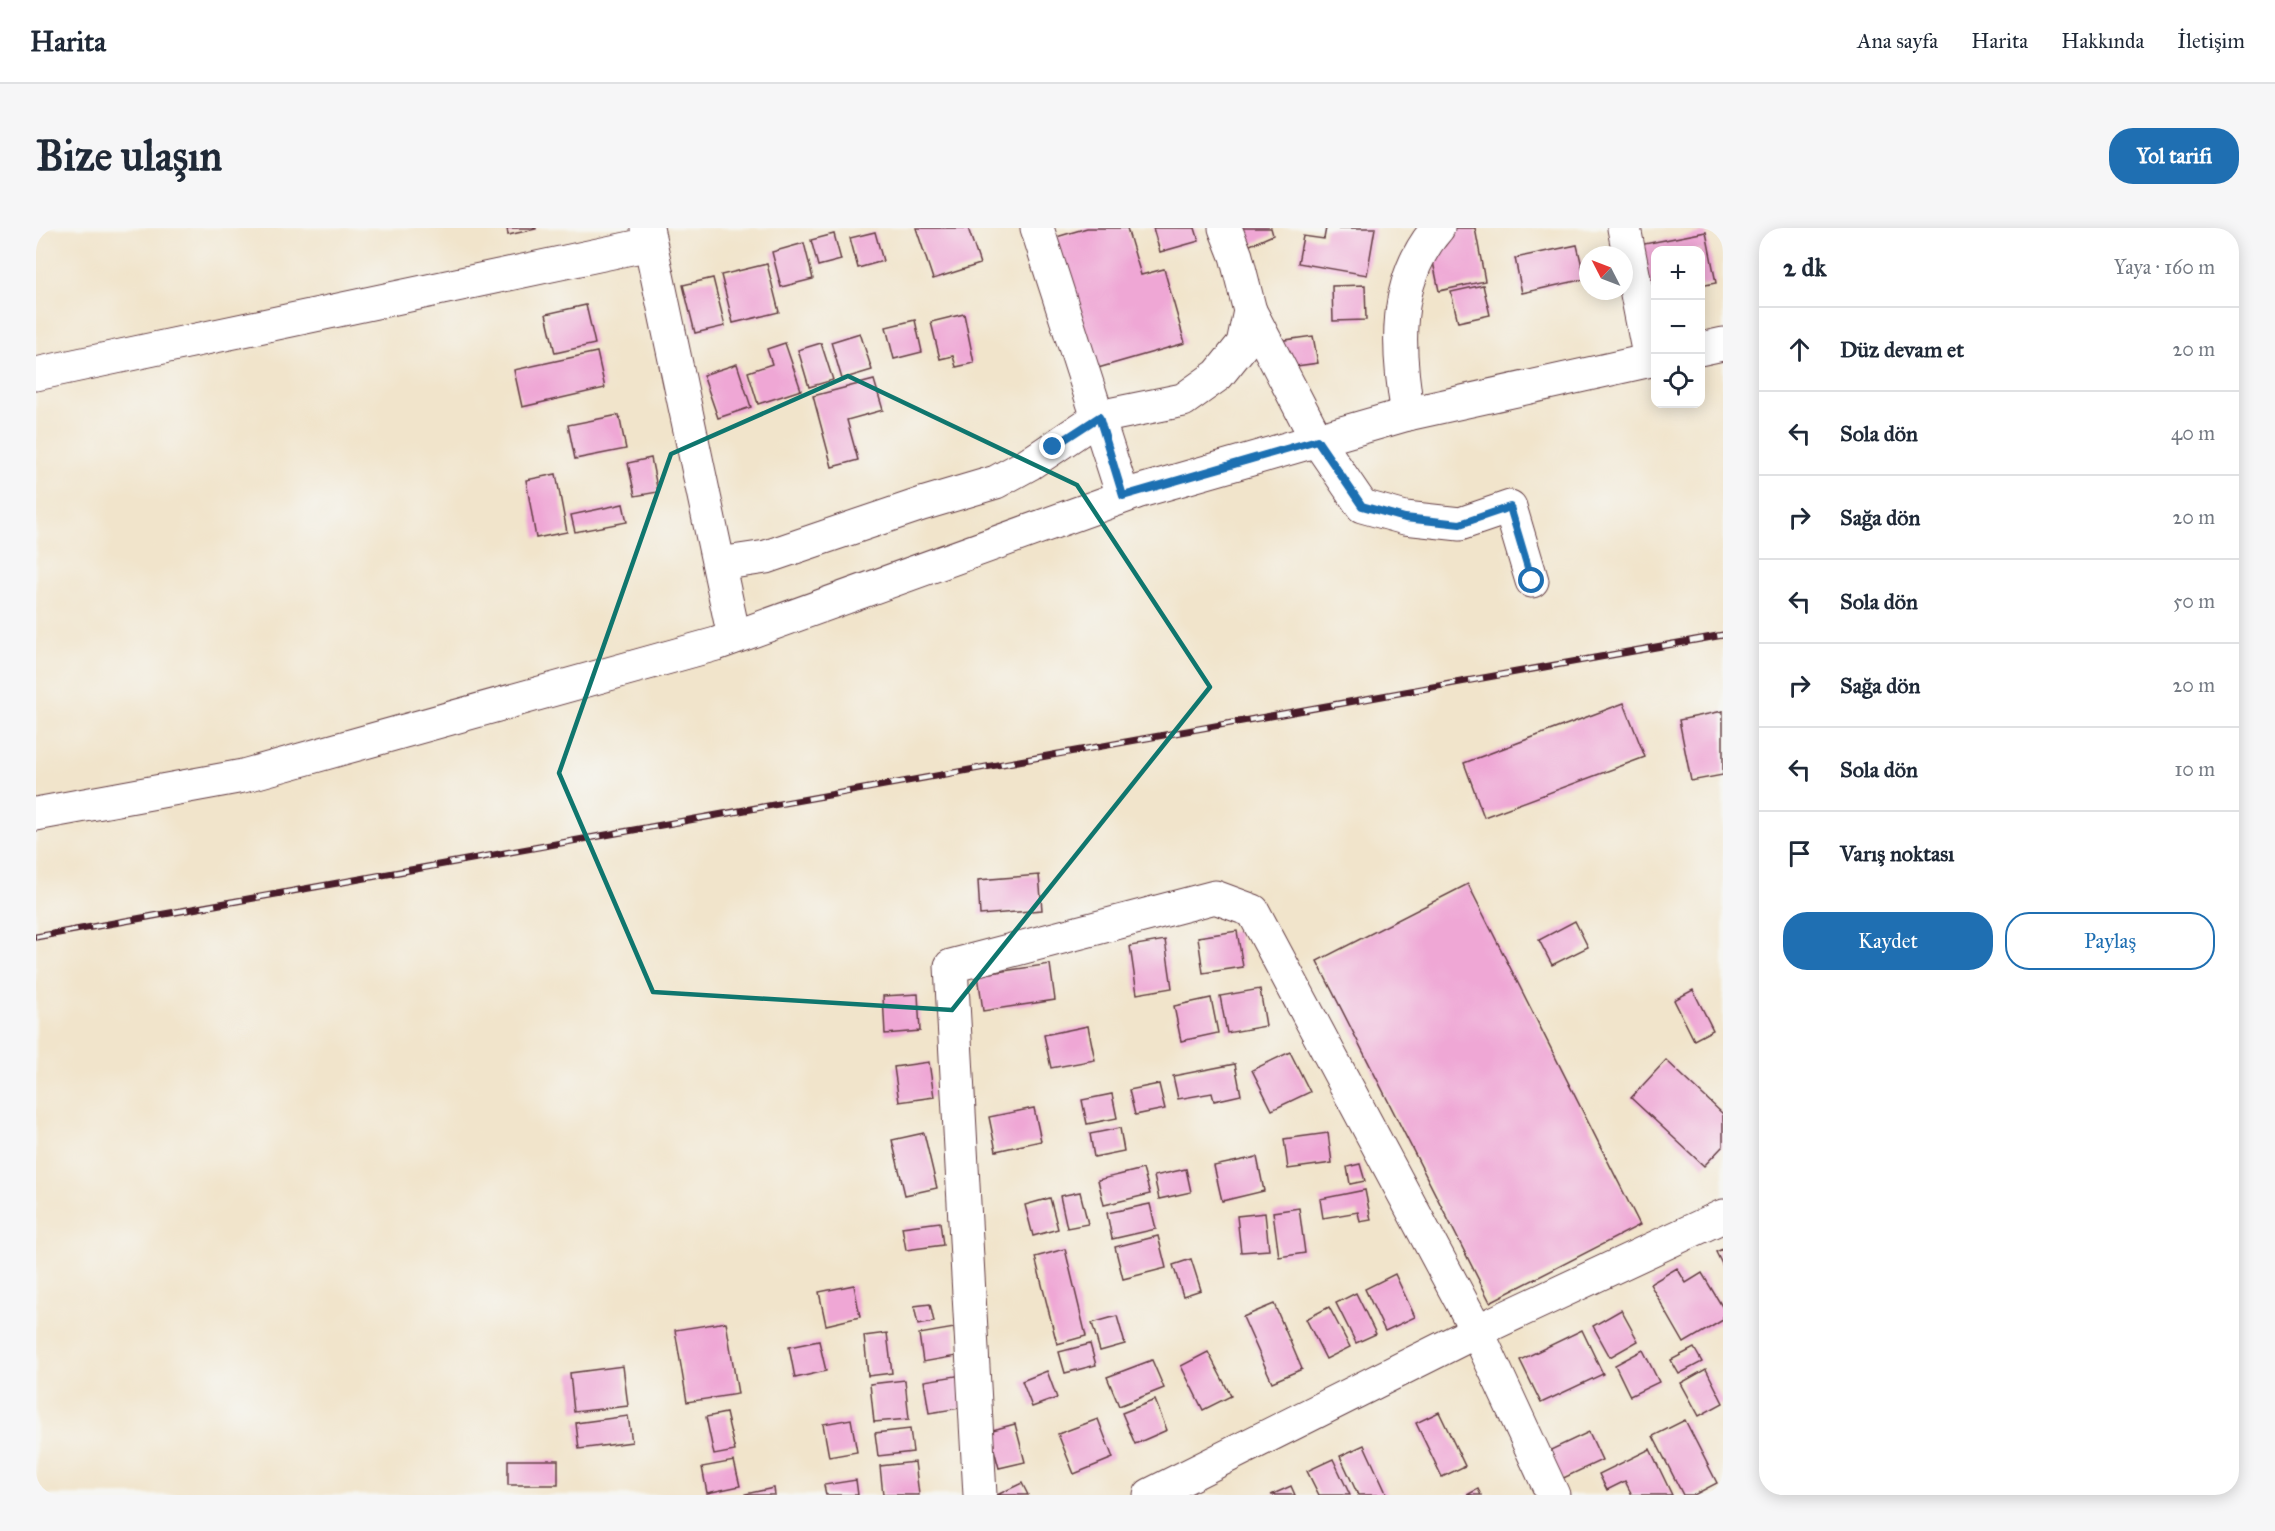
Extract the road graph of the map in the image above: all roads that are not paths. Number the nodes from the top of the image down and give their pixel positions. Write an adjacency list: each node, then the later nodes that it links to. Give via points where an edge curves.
1 (1037, 228): 13 (street)
2 (1225, 228): 6 (street)
3 (1438, 228): 12 (street, via 1410,276 1399,328)
4 (1624, 228): 9 (street)
5 (648, 236): 11 (street); 16 (street)
6 (1250, 311): 13 (street, via 1243,344 1218,375 1183,400); 14 (street)
7 (1723, 344): 8 (street)
8 (1705, 347)
9 (1652, 354)
10 (1651, 359): 12 (street)
11 (36, 374)
12 (1407, 414): 14 (street)
13 (1099, 417): 15 (street); 16 (street, via 996,482 766,557)
14 (1317, 440): 15 (street); 17 (street, via 1362,506 1405,518 1460,524 1510,507)
15 (1123, 496): 18 (street)
16 (719, 564): 18 (street)
17 (1532, 581)
18 (734, 637): 19 (street, via 243,776)
19 (36, 814)
20 (1723, 1216): 21 (street)
21 (1477, 1331): 22 (street, via 1253,911 1215,897 951,966); 23 (street); 24 (street)
22 (980, 1495)
23 (1150, 1495)
24 (1553, 1495)

